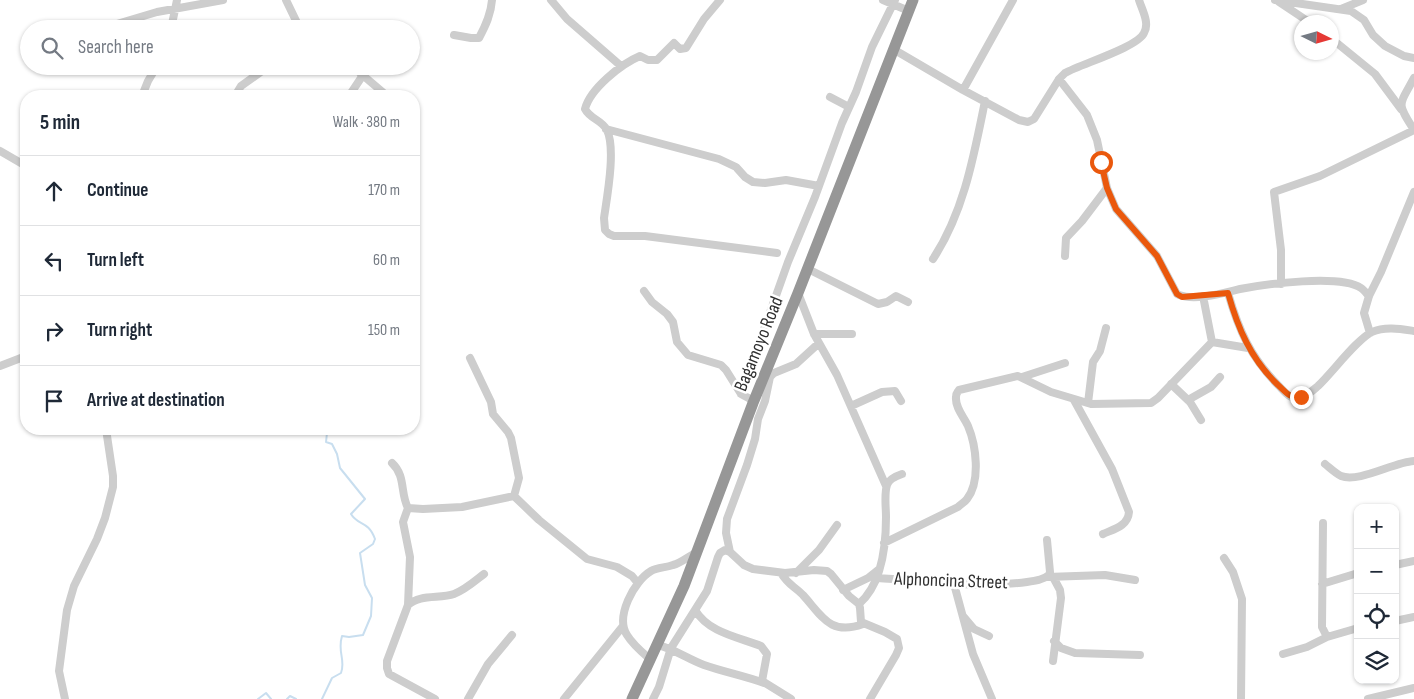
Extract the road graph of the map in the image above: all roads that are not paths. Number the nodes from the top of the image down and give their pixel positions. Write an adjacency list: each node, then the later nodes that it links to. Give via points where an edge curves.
1 (223, 0): 12 (street)
2 (286, 0): 18 (street)
3 (492, 0): 19 (street, via 491,12 479,38)
4 (551, 0): 23 (street, via 567,19)
5 (720, 0): 23 (street, via 686,48 680,49 674,43 657,60 640,56)
6 (883, 0): 11 (street)
7 (1013, 0): 33 (street)
8 (1139, 0): 28 (street, via 1146,26 1141,38 1073,69)
9 (1276, 0): 14 (street); 15 (street)
10 (1363, 0): 14 (street)
11 (894, 2): 13 (street); 36 (street)
12 (177, 4): 16 (street); 17 (street)
13 (911, 5): 21 (highway, Bagamoyo Road)
14 (1341, 9): 22 (street, via 1351,11 1364,20 1385,46)
15 (1298, 15)
16 (127, 20)
17 (173, 20)
18 (296, 20)
19 (454, 35)
20 (1339, 45): 37 (street, via 1375,74)
21 (893, 49): 33 (street); 50 (highway, Bagamoyo Road)
22 (1414, 58)
23 (621, 66): 38 (street, via 595,91 586,106 587,112)
24 (151, 75): 29 (street)
25 (256, 75): 30 (street)
26 (363, 75): 31 (street); 32 (street)
27 (1414, 78): 37 (street, via 1401,100)
28 (1059, 79): 35 (street, via 1034,119 1028,122); 43 (street, via 1087,116 1097,140)
29 (144, 90)
30 (239, 90)
31 (353, 90)
32 (380, 90)
33 (962, 90): 35 (street)
34 (830, 97): 36 (street)
35 (985, 101): 49 (street, via 964,192)
36 (849, 106): 42 (street)
37 (1401, 109): 39 (street)
38 (606, 129): 42 (street, via 719,159 736,167 753,182 786,180); 46 (street, via 610,139 604,225 609,234)
39 (1414, 130): 51 (street, via 1320,176 1274,192 1282,250)
40 (0, 151): 41 (street)
41 (20, 163)
42 (819, 186): 47 (street)
43 (1107, 188): 48 (street, via 1066,238); 55 (street, via 1116,209 1157,256 1177,294 1182,297)
44 (1414, 192): 56 (street)
45 (677, 237): 46 (street)
46 (777, 253): 47 (street)
47 (790, 256): 73 (street)
48 (1065, 256)
49 (933, 259)
50 (808, 269): 53 (highway, Bagamoyo Road); 57 (street, via 878,304 896,296)
51 (1281, 284): 54 (street); 56 (street, via 1335,281 1361,288)
52 (644, 291): 73 (street, via 673,322 677,342 688,356 721,365)
53 (798, 293): 61 (street); 76 (highway, Bagamoyo Road)
54 (1228, 293): 55 (street); 65 (street)
55 (1203, 296): 63 (street)
56 (1369, 296): 60 (street, via 1364,313)
57 (908, 302)
58 (1106, 328): 78 (street, via 1094,362)
59 (1414, 331): 60 (street, via 1388,329)
60 (1370, 333): 65 (street, via 1317,387 1294,398 1272,379)
61 (814, 334): 62 (street); 64 (street)
62 (852, 334)
63 (1212, 342): 65 (street); 72 (street)
64 (819, 343): 79 (street); 95 (street, via 796,364 770,377 755,439 727,519)
65 (1248, 348)
66 (20, 358): 69 (street)
67 (470, 358): 87 (street, via 493,414 511,438 518,478)
68 (1065, 363): 70 (street)
69 (0, 366)
70 (1022, 377): 74 (street); 93 (street, via 962,388 957,393 959,410 974,447 975,478 970,493 958,506)
71 (1220, 377): 75 (street)
72 (1171, 384): 75 (street); 78 (street, via 1148,404)
73 (741, 394): 76 (street)
74 (1074, 400): 78 (street); 91 (street, via 1112,469 1129,512 1124,523)
75 (1188, 400): 80 (street)
76 (754, 401): 94 (highway, Bagamoyo Road)
77 (901, 401): 79 (street, via 895,391 886,390)
78 (1088, 403)
79 (851, 406): 86 (street)
80 (1201, 420)
81 (107, 435): 132 (street, via 113,487 105,518 74,586 67,610 59,671)
82 (1414, 461): 84 (street, via 1353,478 1341,476)
83 (392, 463): 88 (street, via 402,476)
84 (1325, 464)
85 (902, 474): 86 (street)
86 (886, 486): 93 (street)
87 (514, 496): 88 (street, via 462,507); 107 (street, via 587,559 617,567)
88 (408, 508): 111 (street, via 403,522 410,557)
89 (1323, 523): 109 (street)
90 (837, 525): 101 (street)
91 (1103, 534)
92 (1047, 540): 104 (street)
93 (884, 543): 99 (street)
94 (697, 552): 107 (street, via 674,565 652,570); 124 (highway, Bagamoyo Road)
95 (730, 552): 100 (street, via 748,568); 113 (street, via 720,553 707,591)
96 (1224, 558): 141 (street, via 1233,572 1242,599)
97 (1414, 561): 98 (street)
98 (1399, 564)
99 (880, 569): 105 (street); 110 (street)
100 (781, 573): 101 (street); 117 (street, via 787,583 834,627 850,628)
101 (796, 573): 110 (street, via 827,571)
102 (484, 574): 111 (street, via 453,594 417,599)
103 (1354, 574): 109 (street)
104 (1050, 577): 106 (street, Alphoncina Street, via 1105,575); 108 (street, Alphoncina Street, via 988,586); 123 (street, via 1060,590 1061,598)
105 (876, 578): 108 (street, Alphoncina Street); 112 (street, via 871,591)
106 (1135, 580)
107 (637, 582): 118 (street, via 626,606)
108 (954, 584): 114 (street)
109 (1322, 584): 122 (street, via 1322,626)
110 (843, 590): 112 (street)
111 (408, 604): 133 (street, via 387,668 389,674)
112 (858, 604): 117 (street)
113 (695, 610): 125 (street); 130 (street, via 701,620 721,631 761,646 767,654 761,679)
114 (961, 614): 121 (street, via 974,629); 140 (street)
115 (1414, 617): 116 (street)
116 (1399, 620)
117 (863, 624): 139 (street, via 893,636 899,643 896,655)
118 (622, 626): 128 (street); 135 (street)
119 (1354, 629): 122 (street)
120 (512, 635): 134 (street, via 488,664)
121 (989, 636)
122 (1327, 637): 127 (street)
123 (1054, 641): 126 (street, via 1067,652); 129 (street)
124 (658, 645): 125 (street); 128 (highway, Bagamoyo Road)
125 (671, 648): 130 (street, via 704,665); 137 (street)
126 (1140, 654)
127 (1283, 654)
128 (651, 660): 136 (highway, Bagamoyo Road)
129 (1053, 661)
130 (764, 683): 138 (street)
131 (1414, 688): 142 (street)
132 (64, 699)
133 (435, 699)
134 (468, 699)
135 (564, 699)
136 (632, 699)
137 (653, 699)
138 (791, 699)
139 (870, 699)
140 (992, 699)
141 (1241, 699)
142 (1368, 699)

